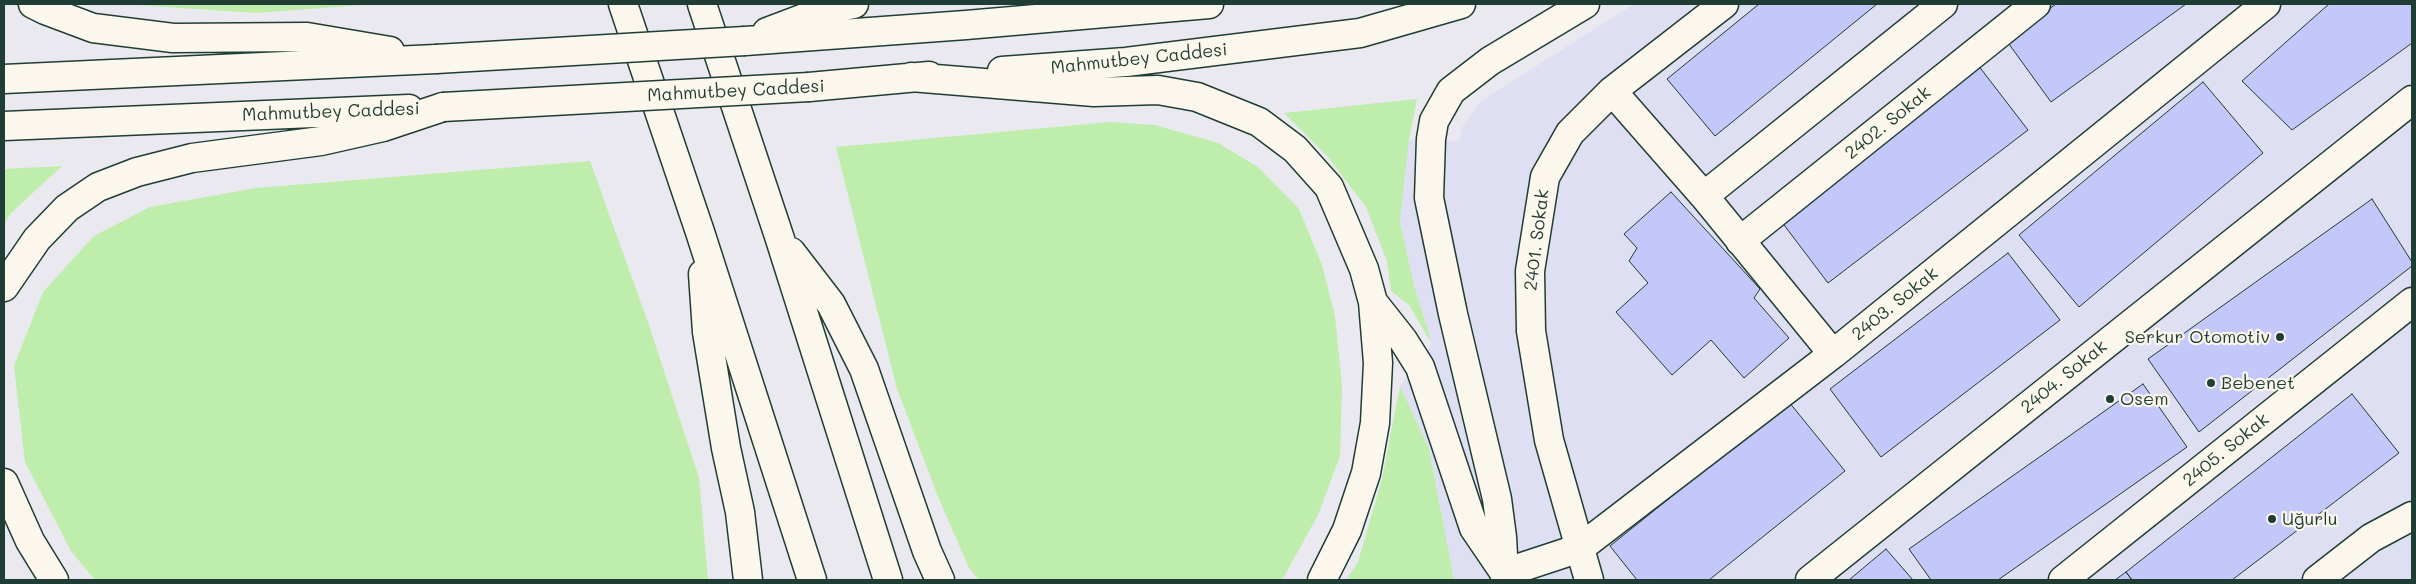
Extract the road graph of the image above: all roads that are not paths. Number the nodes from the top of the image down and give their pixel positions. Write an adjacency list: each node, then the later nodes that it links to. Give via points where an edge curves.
1 (33, 4): 13 (main road, via 102,29 173,38 307,38)
2 (622, 4): 21 (main road)
3 (702, 4): 22 (main road)
4 (854, 4): 12 (main road, via 828,9)
5 (1209, 4): 12 (main road)
6 (1461, 4): 14 (main road, Mahmutbey Caddesi, via 1360,33 1126,62)
7 (1584, 4): 31 (main road, via 1490,61 1452,91 1434,121 1431,139 1429,198 1497,499)
8 (1724, 4): 16 (main road, 2401. Sokak)
9 (1944, 4): 20 (main road)
10 (2036, 4): 23 (main road, 2402. Sokak)
11 (2266, 4): 27 (main road, 2403. Sokak)
12 (745, 41): 13 (main road, bridge)
13 (436, 59): 15 (main road)
14 (911, 77): 18 (main road, Mahmutbey Caddesi, bridge, via 809,87); 25 (main road, via 1094,92 1158,90 1197,97 1259,122 1295,150 1329,187 1364,269)
15 (4, 79)
16 (1612, 91): 20 (main road); 30 (main road, 2401. Sokak, via 1570,134 1545,177 1530,271 1531,331 1549,440)
17 (2412, 100): 39 (main road, 2404. Sokak)
18 (443, 107): 19 (main road, Mahmutbey Caddesi); 24 (main road, via 384,127 321,141 192,158 137,172 98,187 66,208 37,239)
19 (4, 126)
20 (1704, 196): 23 (main road)
21 (700, 232): 33 (main road, via 707,332 740,512); 34 (main road)
22 (779, 236): 35 (main road); 36 (main road, via 831,304 864,369)
23 (1740, 241): 27 (main road)
24 (4, 287)
25 (1373, 302): 31 (main road, via 1420,367 1474,528); 37 (main road, via 1378,363 1375,422 1366,473 1347,530)
26 (2412, 302): 40 (main road, 2405. Sokak)
27 (1833, 354): 30 (main road, 2403. Sokak)
28 (4, 483): 32 (main road, via 30,542)
29 (2412, 516): 41 (main road, via 2371,538)
30 (1580, 548): 31 (main road, 2403. Sokak); 38 (main road, 2401. Sokak)
31 (1504, 573)
32 (54, 580)
33 (748, 580)
34 (812, 580)
35 (888, 580)
36 (940, 580)
37 (1322, 580)
38 (1589, 580)
39 (1810, 580)
40 (2063, 580)
41 (2317, 580)

